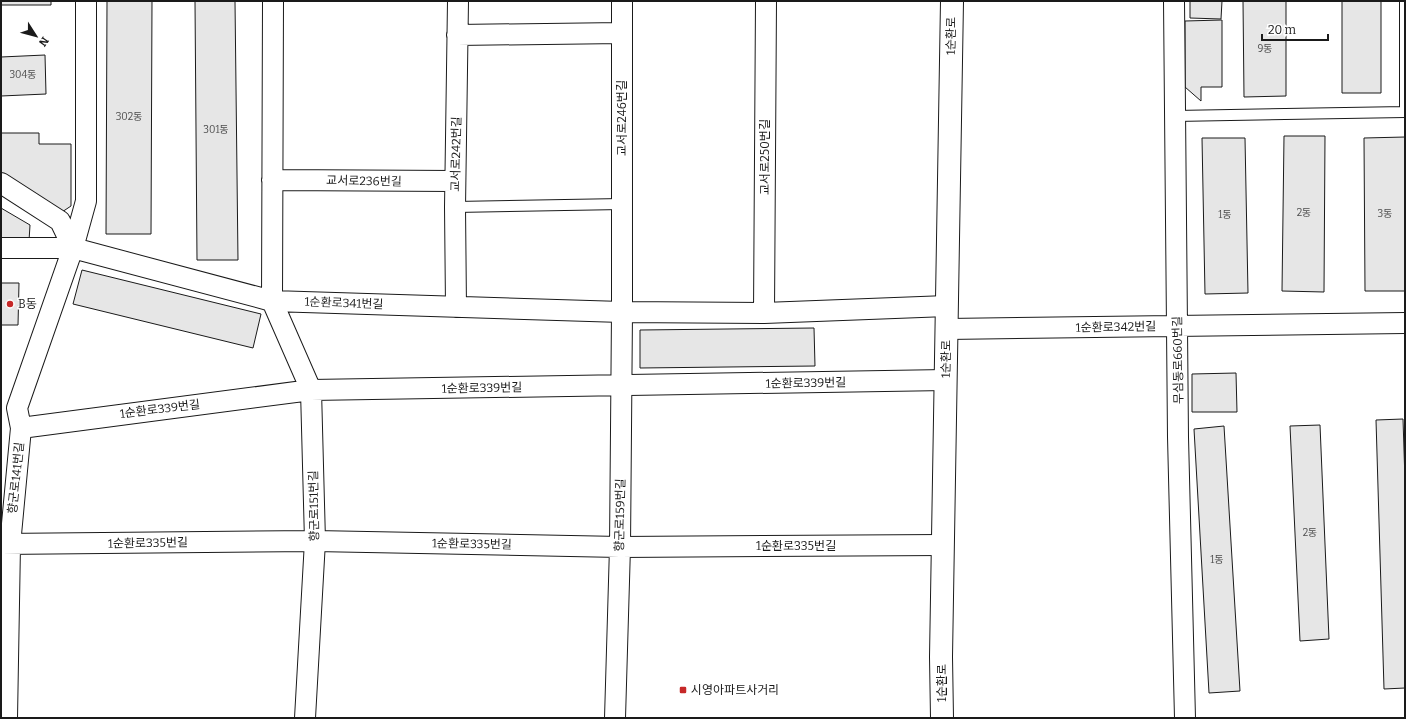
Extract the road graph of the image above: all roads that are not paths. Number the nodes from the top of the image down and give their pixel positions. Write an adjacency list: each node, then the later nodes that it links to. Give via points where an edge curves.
1 (86, 1): 19 (street, 향군로141번길, via 86,201)
2 (273, 1): 13 (street)
3 (458, 1): 10 (street, 교서로242번길)
4 (622, 1): 9 (street, 교서로246번길)
5 (766, 1): 24 (street, 교서로250번길)
6 (952, 1): 21 (main road, 1순환로)
7 (1174, 1): 12 (street, 무심동로660번길)
8 (1405, 1): 11 (lane)
9 (621, 33): 10 (street); 16 (street, 교서로246번길)
10 (457, 35): 14 (street, 교서로242번길)
11 (1405, 112): 12 (lane)
12 (1175, 116): 26 (street, 무심동로660번길)
13 (272, 180): 14 (street, 교서로236번길); 20 (street)
14 (455, 182): 17 (street, 교서로242번길)
15 (1, 183): 19 (street, via 60,221)
16 (622, 204): 17 (lane); 23 (street, 교서로246번길)
17 (455, 207): 22 (street, 교서로242번길)
18 (1, 248): 19 (street, 1순환로341번길)
19 (73, 248): 20 (street, 1순환로341번길); 31 (street, 향군로141번길)
20 (272, 301): 22 (street, 1순환로341번길); 30 (street, 향군로151번길)
21 (947, 306): 24 (street, 1순환로341번길); 27 (main road, 1순환로)
22 (456, 307): 23 (street, 1순환로341번길)
23 (622, 312): 24 (street, 1순환로341번길); 29 (street, 향군로159번길)
24 (764, 313)
25 (1405, 323): 26 (street, 1순환로342번길)
26 (1177, 326): 27 (street, 1순환로342번길); 41 (street, 무심동로660번길)
27 (947, 329): 28 (main road, 1순환로)
28 (946, 380): 29 (street, 1순환로339번길); 35 (main road, 1순환로)
29 (621, 386): 30 (street, 1순환로339번길); 36 (street, 향군로159번길)
30 (311, 390): 32 (street, 1순환로339번길); 33 (street, 향군로151번길)
31 (9, 409): 32 (street, 향군로141번길)
32 (21, 428): 34 (street, 향군로141번길)
33 (315, 541): 34 (street, 1순환로335번길); 36 (street, 1순환로335번길); 38 (street, 향군로151번길)
34 (5, 545): 37 (street, 향군로141번길)
35 (943, 545): 36 (street, 1순환로335번길); 40 (main road, 1순환로)
36 (620, 547): 39 (street, 향군로159번길)
37 (7, 718)
38 (305, 718)
39 (614, 718)
40 (942, 718)
41 (1186, 718)

